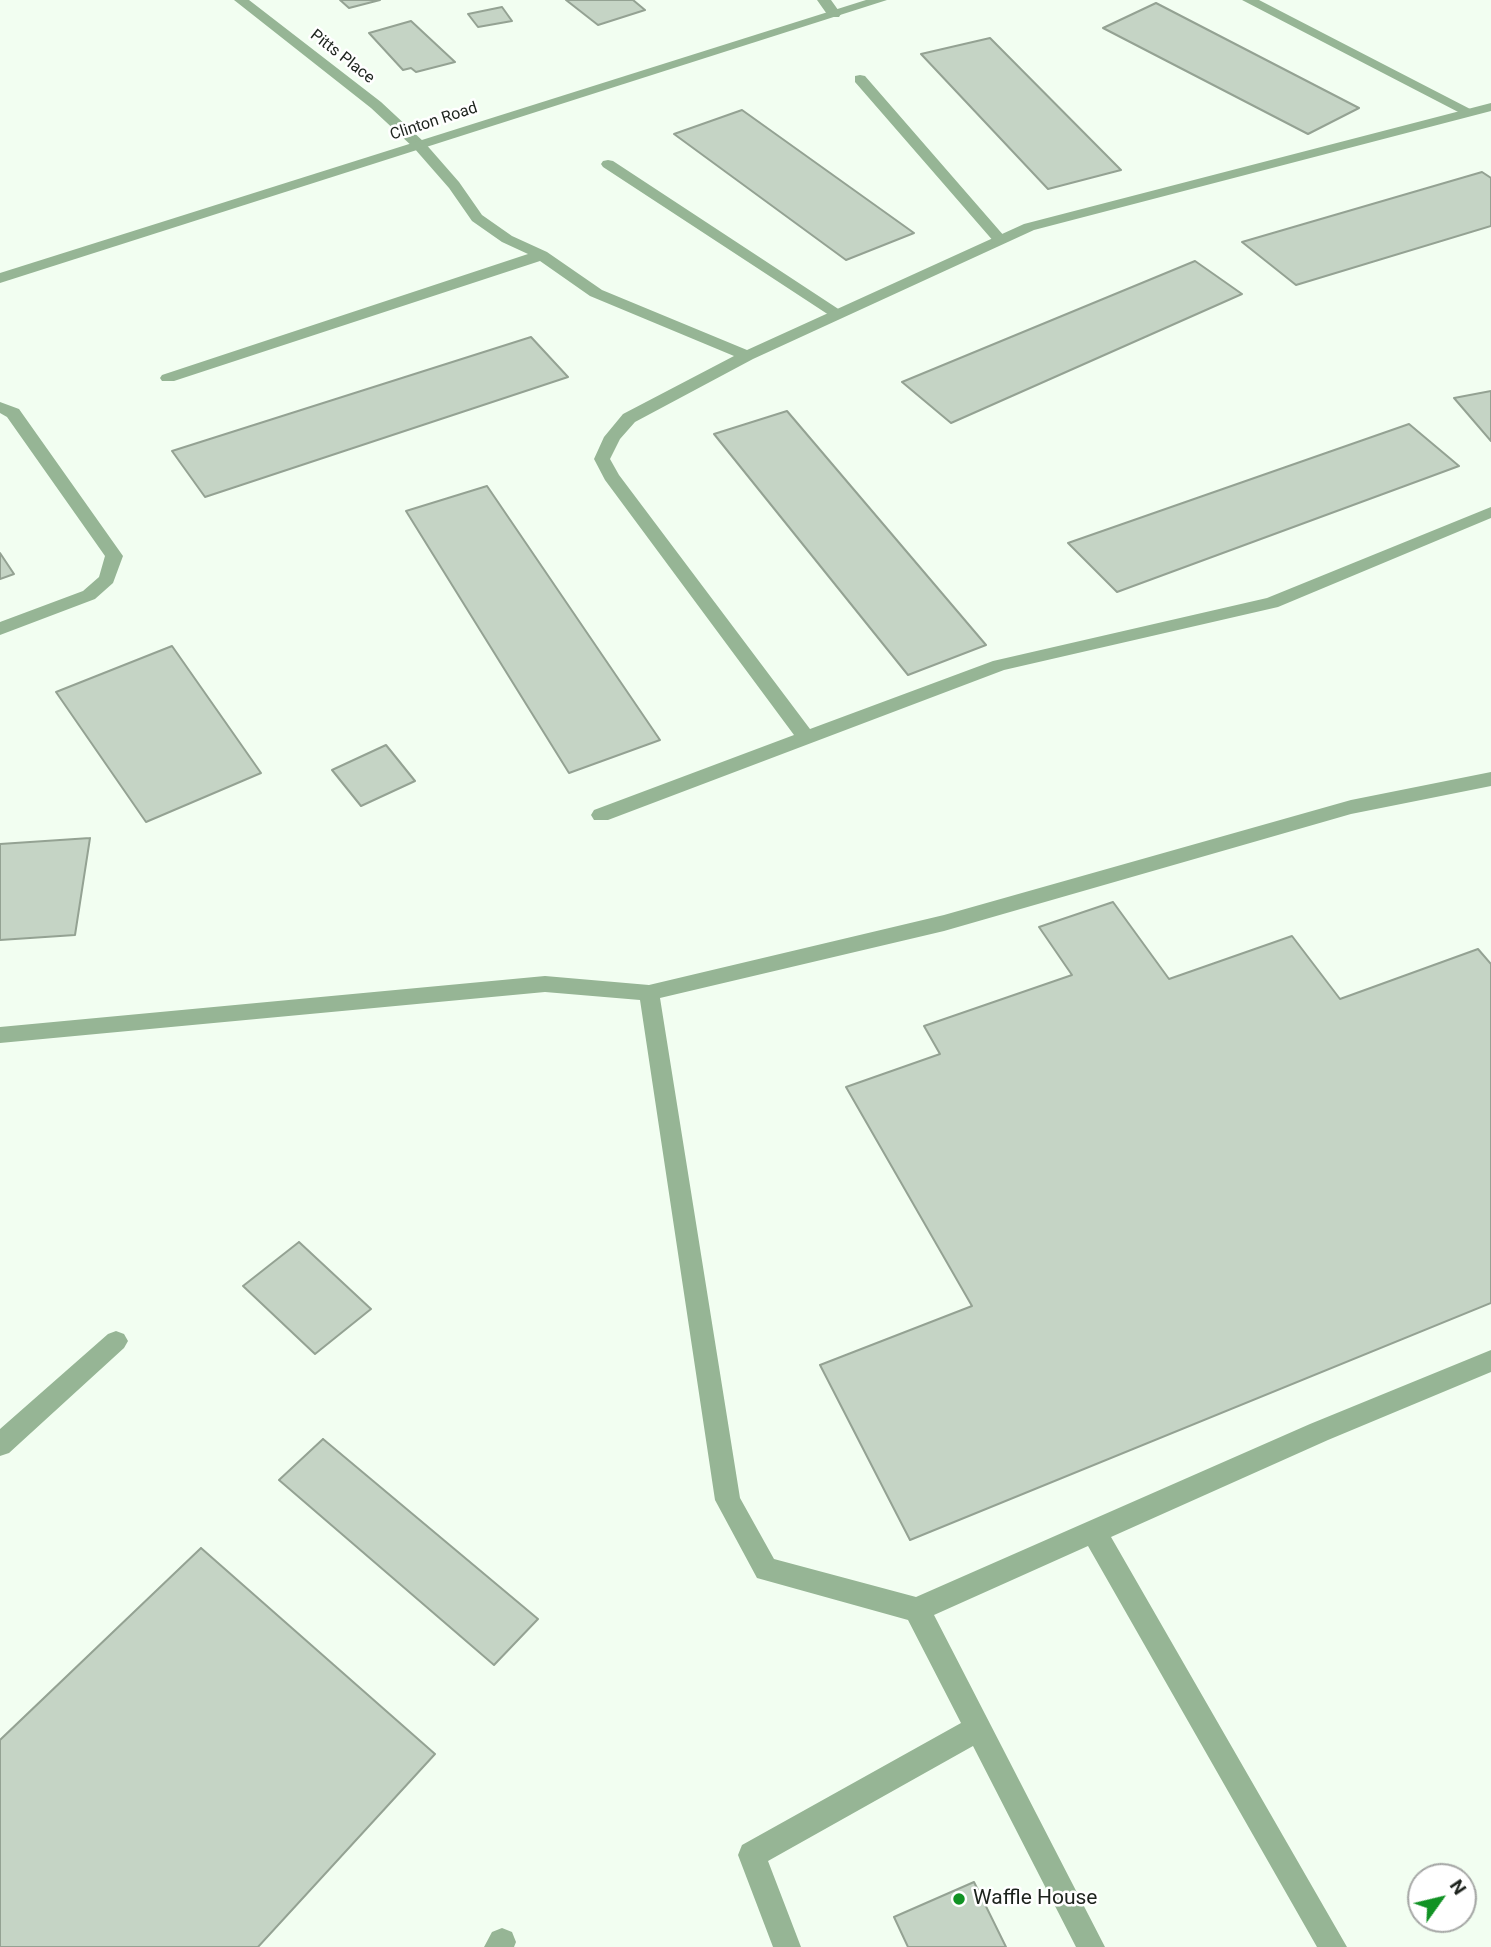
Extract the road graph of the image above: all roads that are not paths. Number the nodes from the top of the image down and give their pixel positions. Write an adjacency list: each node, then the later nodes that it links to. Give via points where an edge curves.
1 (241, 0): 9 (street, Pitts Place, via 376,105)
2 (824, 0): 5 (street)
3 (880, 0): 5 (street, Clinton Road)
4 (1249, 0): 8 (street)
5 (834, 14): 9 (street, Clinton Road)
6 (860, 79): 11 (street)
7 (1491, 107): 8 (street)
8 (1469, 113): 11 (street, via 1028,227)
9 (419, 145): 12 (street, Pitts Place, via 477,218); 13 (street, Clinton Road)
10 (608, 164): 14 (street)
11 (1000, 240): 14 (street)
12 (542, 255): 15 (street, Pitts Place, via 596,293); 16 (street)
13 (0, 278)
14 (838, 314): 15 (street)
15 (747, 356): 20 (street, via 629,418 611,437 601,459)
16 (168, 378)
17 (0, 408): 19 (street, via 13,413 114,556 107,579 89,595)
18 (1491, 512): 20 (street, via 1272,603 1000,665)
19 (0, 629)
20 (806, 738): 22 (street)
21 (1491, 779): 23 (street, via 1351,807 944,923)
22 (601, 815)
23 (649, 993): 24 (street, via 545,985); 29 (street, via 729,1500 766,1569)
24 (0, 1035)
25 (116, 1341): 27 (street)
26 (1491, 1361): 28 (street)
27 (0, 1445)
28 (1094, 1532): 29 (street); 33 (street)
29 (917, 1610): 30 (street)
30 (978, 1728): 31 (street, via 752,1855); 32 (street)
31 (787, 1947)
32 (1091, 1947)
33 (1333, 1947)

